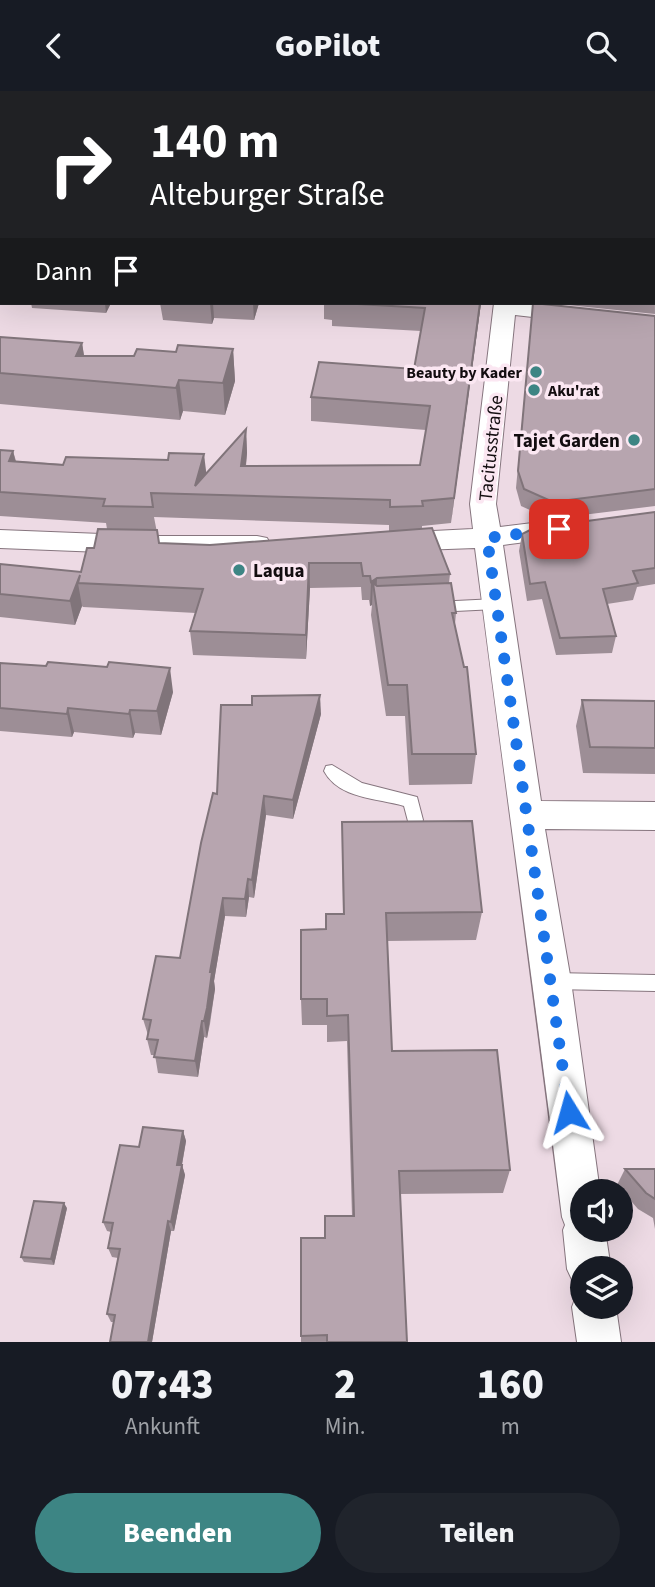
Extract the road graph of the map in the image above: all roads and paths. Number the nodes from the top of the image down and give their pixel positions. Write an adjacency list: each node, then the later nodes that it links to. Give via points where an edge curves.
1 (504, 305): 2 (street); 4 (street, Tacitusstraße, via 483,504)
2 (655, 324)
3 (590, 525): 4 (street)
4 (487, 538): 6 (street); 8 (street, Tacitusstraße)
5 (0, 539): 7 (street)
6 (372, 543)
7 (286, 545)
8 (496, 604): 9 (lane); 11 (street, Tacitusstraße)
9 (414, 608)
10 (332, 771): 13 (lane, via 353,789 411,802)
11 (526, 815): 12 (street); 14 (street, Tacitusstraße)
12 (655, 816)
13 (415, 820)
14 (552, 981): 15 (lane); 16 (street, Tacitusstraße)
15 (655, 983)
16 (578, 1179)
17 (596, 1319): 18 (street)
18 (599, 1342)

